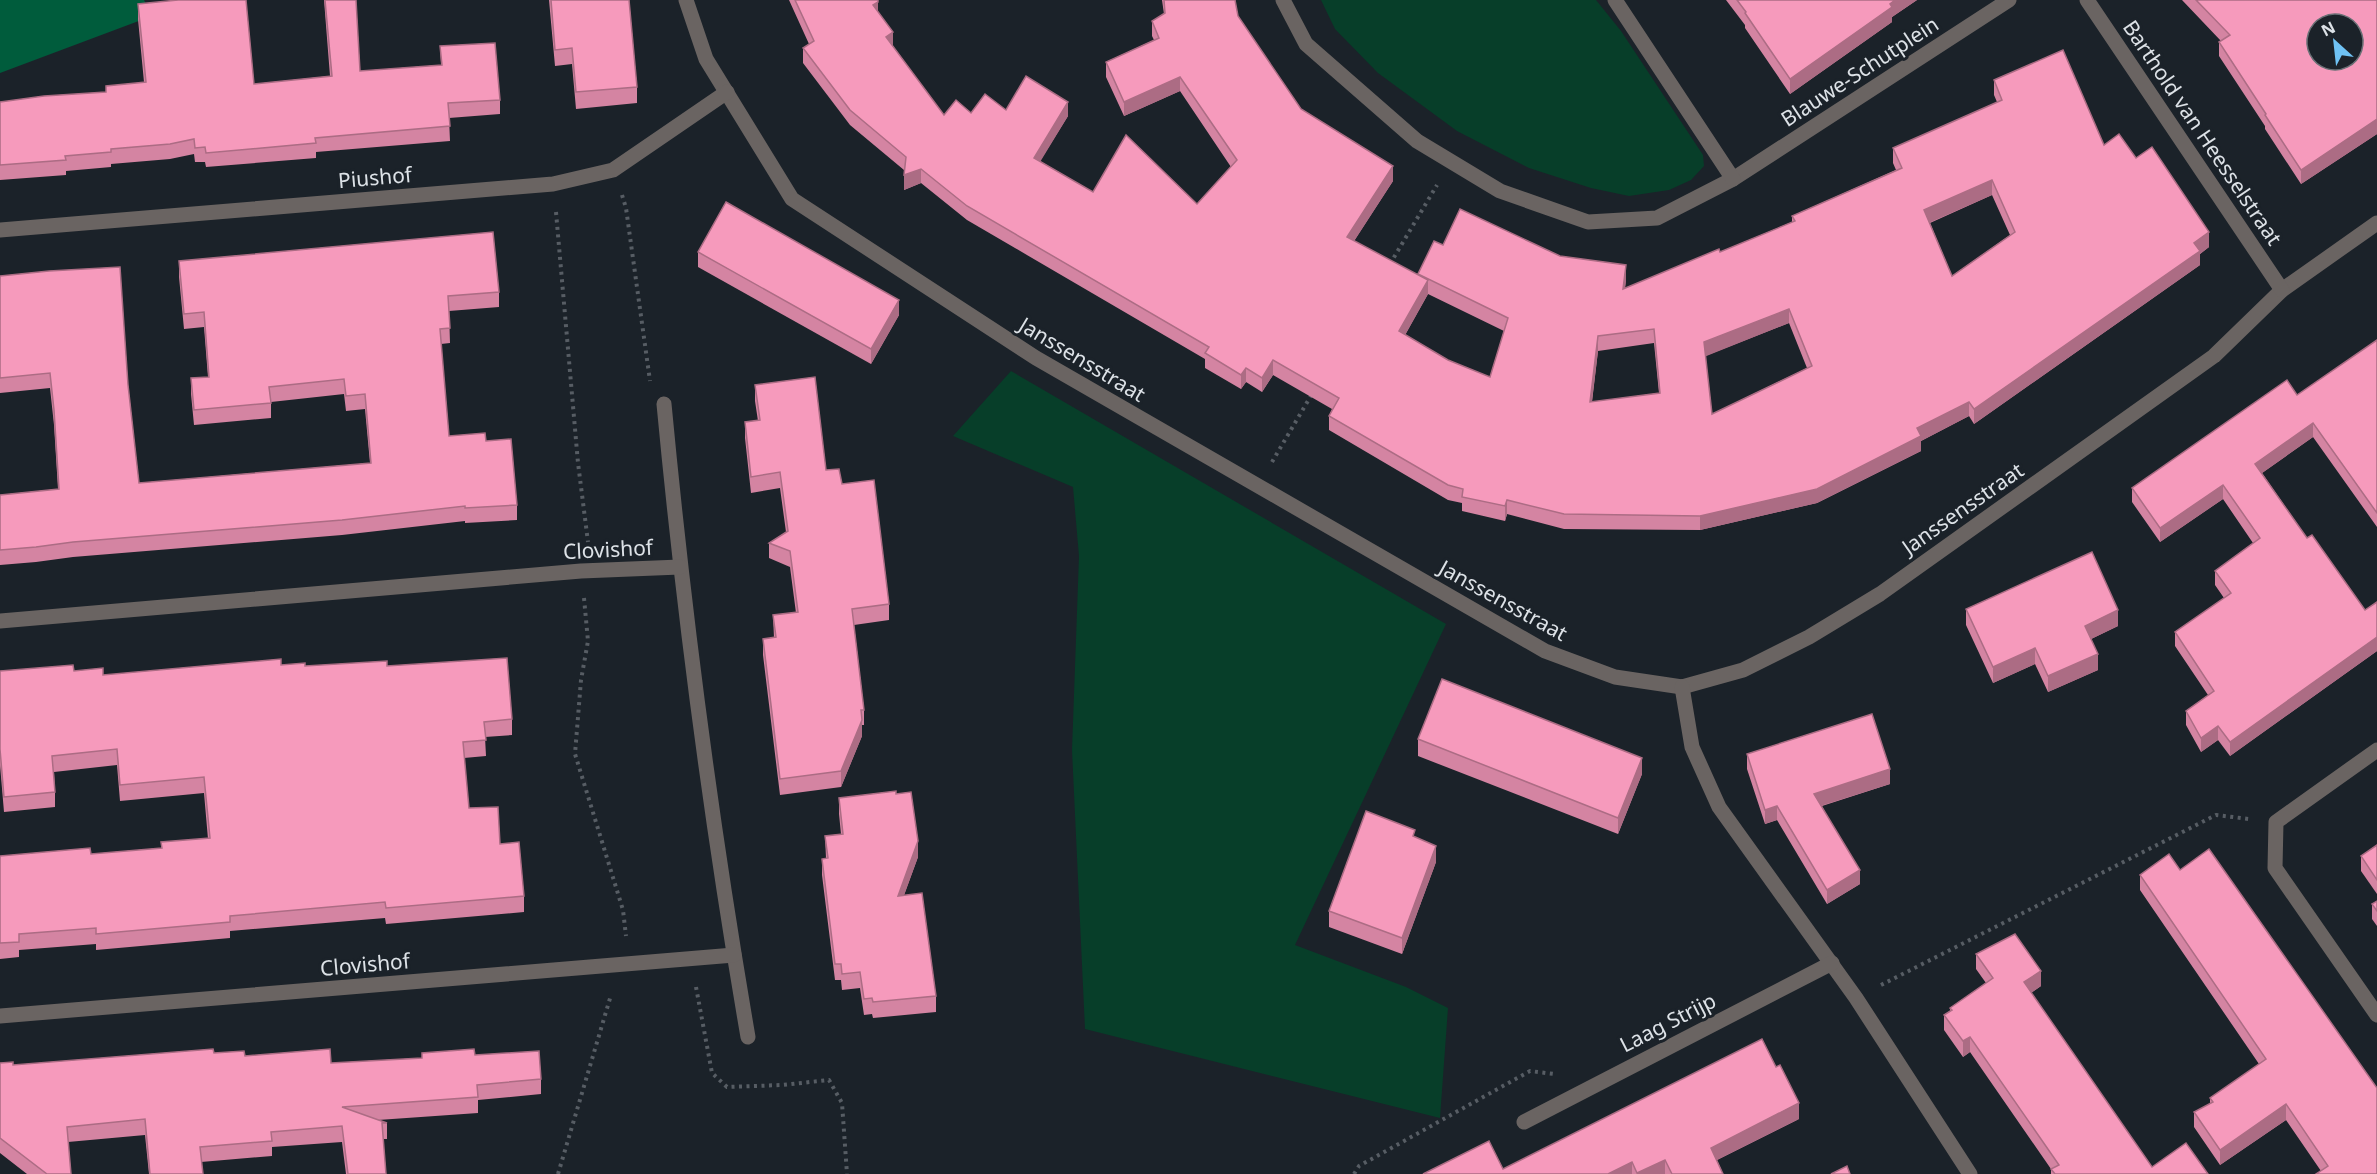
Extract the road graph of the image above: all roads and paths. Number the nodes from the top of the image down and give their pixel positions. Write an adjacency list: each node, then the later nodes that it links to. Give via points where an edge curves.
1 (686, 0): 6 (street, Janssensstraat, via 706,59)
2 (1283, 0): 7 (street, Blauwe-Schutplein, via 1306,44 1417,141)
3 (1615, 0): 9 (street)
4 (2009, 0): 9 (street, Blauwe-Schutplein)
5 (2087, 0): 14 (street, Barthold van Heesselstraat)
6 (728, 92): 8 (street, Piushof); 17 (street, Janssensstraat, via 792,199 1036,358)
7 (1452, 162): 9 (street, Blauwe-Schutplein, via 1500,191 1588,222 1657,218); 13 (path)
8 (613, 170): 10 (street, Piushof); 16 (path, via 626,208 650,381)
9 (1733, 179)
10 (553, 184): 12 (street, Piushof); 19 (path, via 590,555)
11 (2377, 223): 14 (street, Janssensstraat)
12 (0, 230)
13 (1385, 273)
14 (2282, 290): 21 (street, Janssensstraat, via 2214,356 1880,594 1809,637 1743,670)
15 (1318, 384): 17 (path)
16 (664, 405): 18 (street, Clovishof)
17 (1257, 486): 21 (street, Janssensstraat, via 1545,651 1615,677)
18 (680, 567): 19 (street, Clovishof); 24 (street, Clovishof)
19 (581, 571): 20 (street, Clovishof); 27 (path, via 588,641 575,754 623,910 627,944)
20 (0, 621)
21 (1682, 687): 26 (street, via 1692,747 1719,807)
22 (2377, 750): 23 (street)
23 (2276, 822): 28 (path, via 2216,815); 29 (street, via 2275,868)
24 (734, 955): 25 (street, Clovishof); 31 (street, Clovishof)
25 (690, 959): 27 (street, Clovishof); 35 (path, via 712,1073 727,1087 829,1080 842,1103)
26 (1832, 963): 28 (street); 32 (street, Laag Strijp)
27 (620, 965): 30 (street, Clovishof); 34 (path)
28 (1856, 998): 37 (street)
29 (2377, 1015)
30 (0, 1016)
31 (748, 1037)
32 (1571, 1096): 33 (street, Laag Strijp); 36 (path, via 1552,1072 1530,1071 1359,1166)
33 (1524, 1122)
34 (558, 1174)
35 (848, 1174)
36 (1354, 1174)
37 (1970, 1174)

